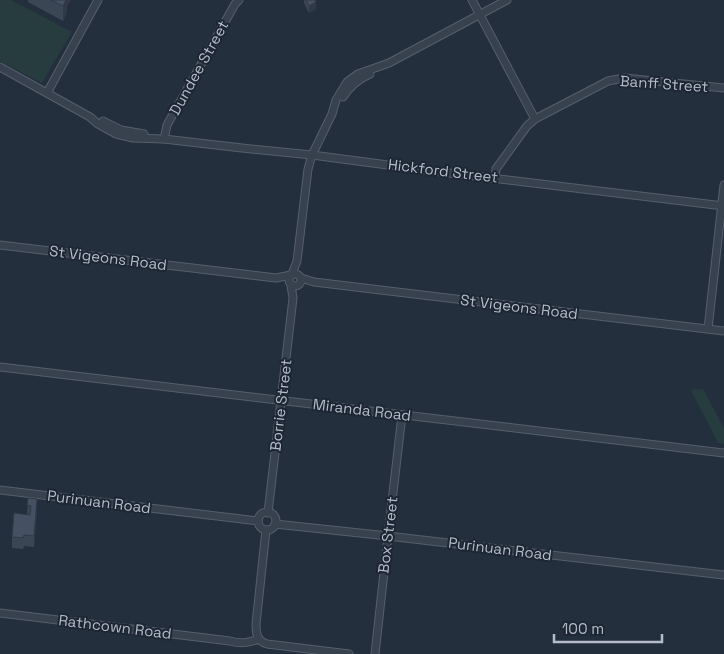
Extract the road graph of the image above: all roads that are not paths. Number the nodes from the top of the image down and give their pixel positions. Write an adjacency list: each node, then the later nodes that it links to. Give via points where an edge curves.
1 (98, 0): 8 (street)
2 (239, 0): 10 (street, Dundee Street, via 167,125)
3 (472, 0): 5 (street)
4 (507, 0): 5 (street, Borrie Street)
5 (480, 14): 9 (street); 11 (street, Borrie Street, via 359,79 332,114)
6 (0, 68): 8 (street, Hickford Street)
7 (724, 88): 9 (street, Banff Street, via 624,78 608,80)
8 (47, 93): 10 (street, Hickford Street, via 116,134)
9 (535, 120): 12 (street, Banff Street, via 527,126 496,169)
10 (163, 139): 11 (street, Hickford Street)
11 (312, 155): 12 (street, Hickford Street); 16 (street, Borrie Street)
12 (495, 178): 14 (street, Hickford Street)
13 (724, 185): 14 (street)
14 (723, 205): 17 (street)
15 (0, 245): 16 (street, St Vigeons Road)
16 (295, 280): 17 (street, St Vigeons Road); 20 (street, Borrie Street)
17 (708, 329): 18 (street, St Vigeons Road)
18 (724, 331)
19 (0, 367): 20 (street, Miranda Road)
20 (281, 400): 21 (street, Miranda Road); 24 (street, Borrie Street)
21 (402, 415): 22 (street, Miranda Road); 28 (street, Box Street)
22 (724, 454)
23 (0, 490): 25 (street, Purinuan Road)
24 (268, 512): 25 (street, via 262,514); 26 (street, via 274,516)
25 (258, 521): 27 (street, via 259,526)
26 (275, 524): 27 (street); 28 (street, Purinuan Road)
27 (266, 530): 31 (street, via 256,624)
28 (388, 536): 29 (street, Purinuan Road); 34 (street, Box Street)
29 (724, 575)
30 (0, 613): 31 (street, Rathcown Road, via 230,641)
31 (258, 637): 32 (street, via 267,644)
32 (310, 652): 33 (street)
33 (349, 654)
34 (375, 654)

